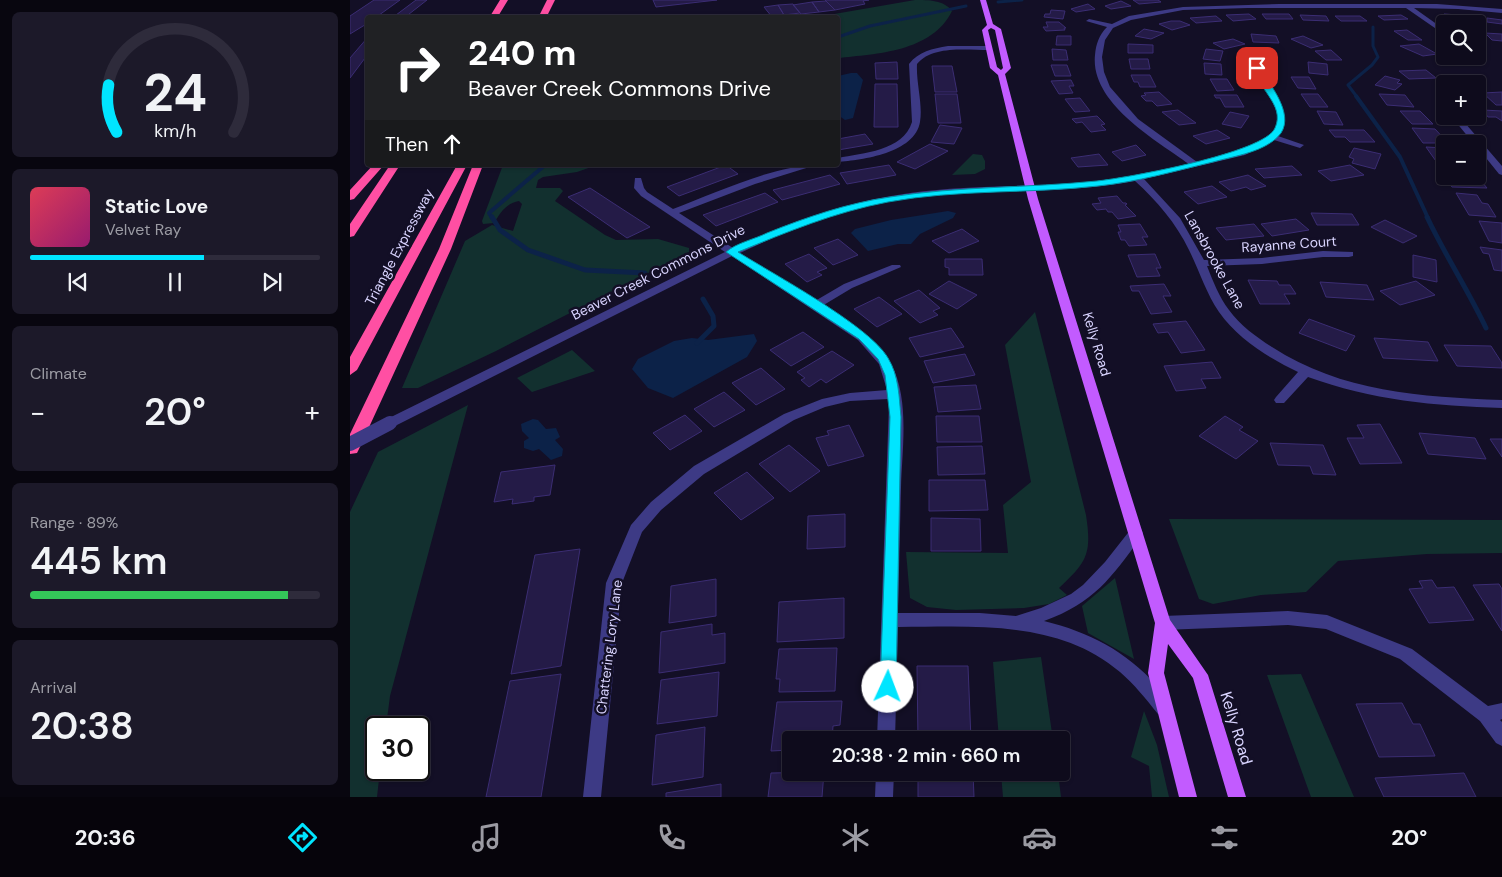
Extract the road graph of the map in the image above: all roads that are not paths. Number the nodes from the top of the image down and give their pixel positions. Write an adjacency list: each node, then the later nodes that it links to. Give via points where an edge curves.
1 (504, 0): 6 (highway)
2 (551, 0): 7 (highway)
3 (983, 0): 9 (main road, Kelly Road)
4 (1407, 6): 5 (street); 10 (street, via 1207,6 1151,13); 11 (street)
5 (1502, 11)
6 (495, 15)
7 (544, 15)
8 (1089, 21): 10 (street)
9 (990, 25): 12 (main road, Kelly Road, via 985,30); 14 (main road, Kelly Road, via 998,29 1003,48 1007,68)
10 (1111, 26): 20 (street, via 1099,46 1098,63 1105,84 1136,121)
11 (1436, 27)
12 (989, 48): 14 (main road, Kelly Road, via 994,68); 18 (street, via 945,49 920,56 914,64 916,120 913,132 891,148)
13 (1267, 56): 16 (street, via 1257,68 1281,113 1280,125)
14 (1002, 74): 29 (main road, Kelly Road)
15 (1463, 125): 19 (street)
16 (1273, 137): 17 (street); 20 (street, Beaver Creek Commons Drive, via 1247,151)
17 (1300, 144)
18 (840, 160)
19 (1497, 161): 26 (street)
20 (1196, 165): 27 (street, Beaver Creek Commons Drive)
21 (377, 167): 30 (highway)
22 (394, 167): 32 (highway)
23 (461, 167): 38 (highway, Triangle Expressway)
24 (477, 167): 44 (highway, via 445,250)
25 (805, 167): 31 (street, via 752,182)
26 (1502, 172)
27 (1137, 178): 29 (street, Beaver Creek Commons Drive, via 1077,186); 35 (street, Lansbrooke Lane, via 1176,218)
28 (638, 180): 31 (street, via 644,194)
29 (1030, 186): 33 (street, Beaver Creek Commons Drive, via 930,193 864,204 800,223); 45 (main road, Kelly Road)
30 (350, 197)
31 (672, 212): 33 (street)
32 (350, 233)
33 (731, 252): 37 (street); 43 (street, Beaver Creek Commons Drive, bridge)
34 (1349, 254): 35 (street, Rayanne Court)
35 (1200, 262): 39 (street, Lansbrooke Lane, via 1217,299 1234,323 1266,349)
36 (896, 267): 37 (street, via 848,286)
37 (816, 305): 40 (street, via 874,347 891,375)
38 (350, 370)
39 (1305, 372): 41 (street); 42 (street, Lansbrooke Lane, via 1384,396)
40 (894, 394): 46 (street); 54 (street, Chattering Lory Lane, via 822,403 789,417 699,470 656,506 636,529 614,584)
41 (1280, 400)
42 (1502, 404)
43 (350, 444)
44 (350, 451)
45 (1136, 533): 47 (street, via 1091,590 1063,608); 48 (main road, Kelly Road)
46 (891, 620): 47 (street); 51 (street)
47 (1020, 622): 49 (street, via 1067,633 1100,648 1136,676)
48 (1163, 624): 49 (main road, Kelly Road, via 1156,673); 50 (street, via 1288,618 1327,622 1406,654); 57 (main road, Kelly Road, via 1200,674)
49 (1166, 710): 56 (main road, Kelly Road)
50 (1494, 713): 52 (street)
51 (886, 731)
52 (1502, 737)
53 (885, 781): 55 (street)
54 (592, 797)
55 (884, 797)
56 (1188, 797)
57 (1237, 797)

